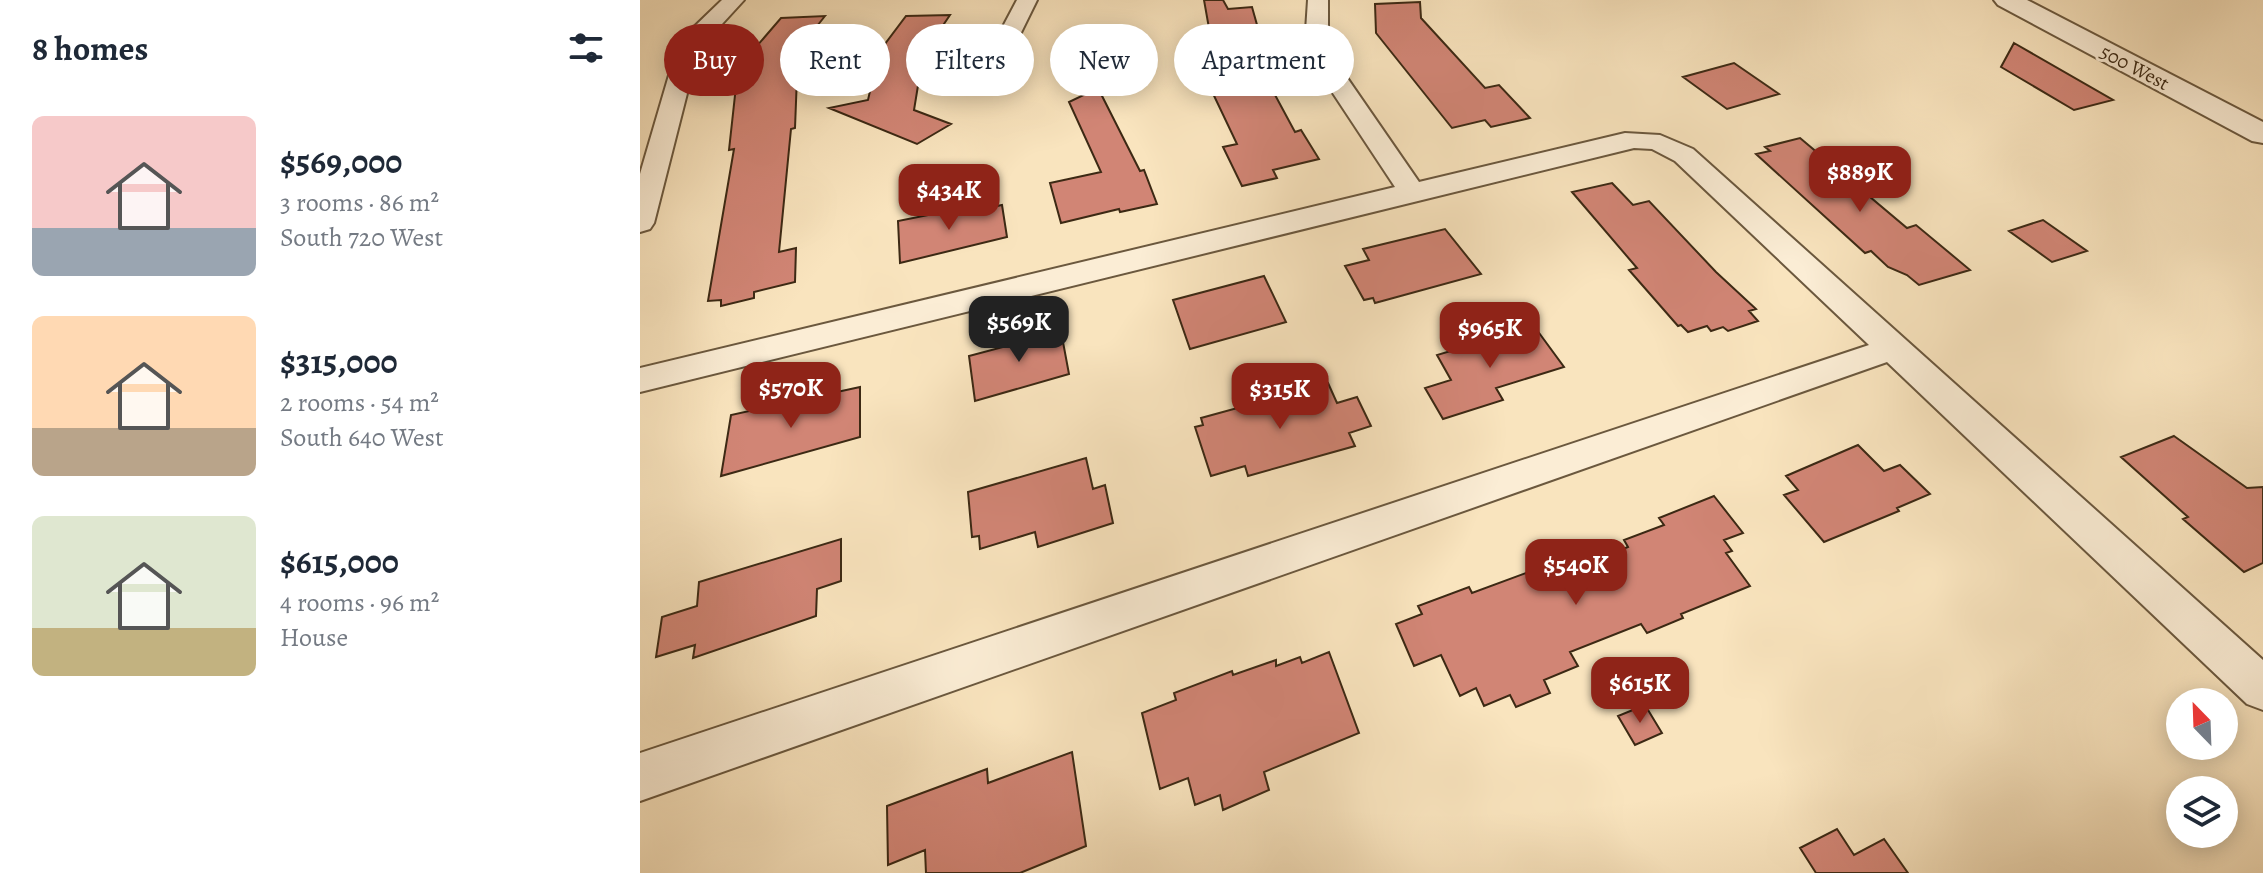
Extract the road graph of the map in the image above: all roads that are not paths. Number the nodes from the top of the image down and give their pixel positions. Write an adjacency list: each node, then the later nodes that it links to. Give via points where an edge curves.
1 (734, 0): 8 (street, via 685,58)
2 (1027, 0): 5 (street)
3 (1318, 0): 7 (street, via 1323,56)
4 (2007, 0): 6 (street, 500 West)
5 (1015, 24)
6 (2263, 134)
7 (1412, 192): 9 (street, via 1626,140 1669,145); 10 (street)
8 (640, 223)
9 (1894, 348): 11 (street); 12 (street)
10 (640, 380)
11 (2263, 689)
12 (640, 777)

